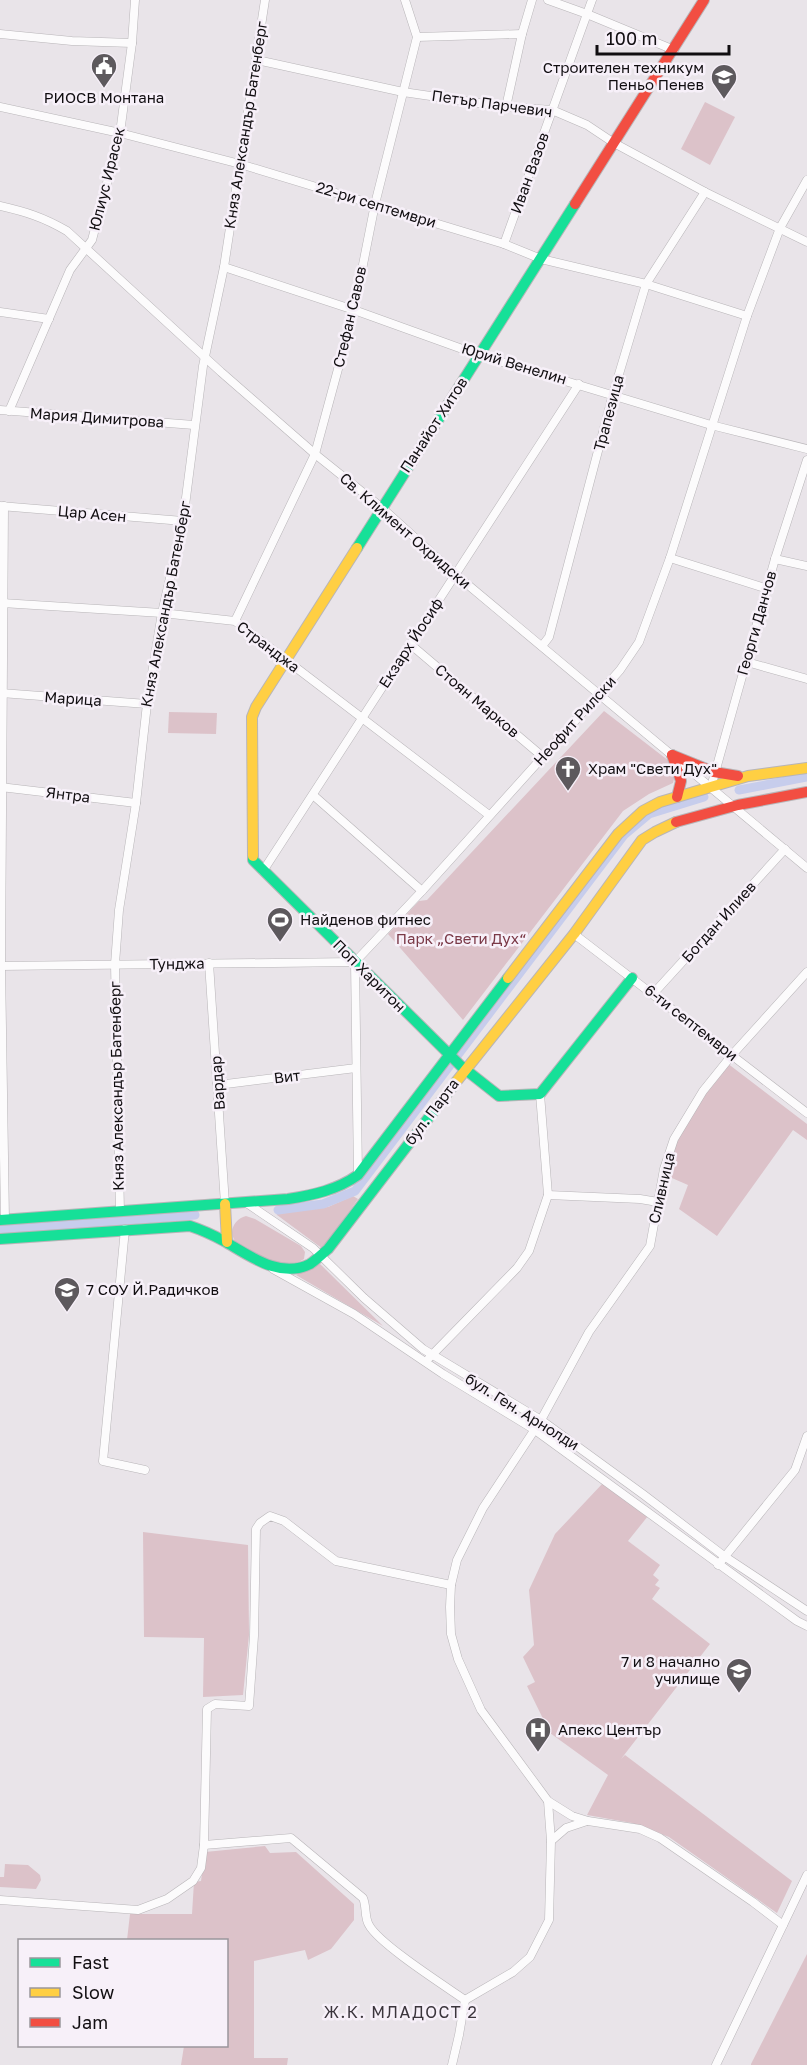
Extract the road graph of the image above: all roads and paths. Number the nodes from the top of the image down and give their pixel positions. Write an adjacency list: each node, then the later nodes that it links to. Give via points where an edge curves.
1 (135, 0): 12 (street, Юлиус Ирасек)
2 (265, 0): 14 (street, Княз Александър Батенберг)
3 (405, 0): 11 (street)
4 (532, 0): 10 (street)
5 (548, 0): 8 (street)
6 (592, 0): 8 (street, Иван Вазов)
7 (704, 0): 13 (main road, Панайот Хитов)
8 (587, 14): 13 (street); 18 (street, Иван Вазов)
9 (0, 34): 12 (street, via 72,42)
10 (522, 34): 11 (street); 17 (street)
11 (417, 37): 15 (street, Стефан Савов)
12 (132, 43): 19 (street, Юлиус Ирасек)
13 (674, 50): 20 (main road, Панайот Хитов)
14 (257, 60): 15 (street, Петър Парчевич); 21 (street, Княз Александър Батенберг)
15 (403, 92): 17 (street, Петър Парчевич); 24 (street, Стефан Савов)
16 (0, 107): 19 (street, 22-ри септември)
17 (507, 107): 18 (street, Петър Парчевич)
18 (552, 110): 20 (street, Петър Парчевич, via 587,125); 28 (street, Иван Вазов)
19 (120, 133): 21 (street, 22-ри септември); 29 (street, Юлиус Ирасек)
20 (614, 143): 23 (street, Петър Парчевич); 30 (main road, Панайот Хитов)
21 (240, 164): 24 (street, 22-ри септември); 31 (street, Княз Александър Батенберг)
22 (807, 180): 26 (street, Неофит Рилски)
23 (705, 192): 26 (street, Петър Парчевич); 32 (street, Трапезица)
24 (375, 204): 28 (street, 22-ри септември); 33 (street, Стефан Савов)
25 (0, 206): 29 (street, Св. Климент Охридски, via 45,218)
26 (780, 228): 27 (street, Петър Парчевич); 35 (street, Неофит Рилски)
27 (807, 242)
28 (504, 244): 30 (street, 22-ри септември)
29 (87, 249): 36 (street, Юлиус Ирасек, via 70,270); 38 (street, Св. Климент Охридски)
30 (541, 259): 32 (street, 22-ри септември); 37 (main road, Панайот Хитов)
31 (224, 267): 33 (street, Юрий Венелин); 38 (street, Княз Александър Батенберг)
32 (646, 284): 35 (street, 22-ри септември); 40 (street, Трапезица)
33 (354, 310): 37 (street, Юрий Венелин); 46 (street, Стефан Савов)
34 (0, 312): 36 (street)
35 (747, 316): 44 (street, Неофит Рилски)
36 (49, 319): 42 (street, Юлиус Ирасек)
37 (480, 355): 39 (street, Юрий Венелин); 49 (main road, Панайот Хитов)
38 (205, 357): 43 (street, Княз Александър Батенберг); 46 (street, Св. Климент Охридски)
39 (579, 384): 40 (street, Юрий Венелин); 54 (street, Екзарх Йосиф)
40 (613, 394): 44 (street, Юрий Венелин); 60 (street, Трапезица, via 549,637)
41 (0, 410): 42 (street, Мария Димитрова)
42 (9, 411): 43 (street, Мария Димитрова)
43 (194, 425): 50 (street, Княз Александър Батенберг)
44 (711, 425): 45 (street, Юрий Венелин); 51 (street, Неофит Рилски)
45 (807, 449)
46 (315, 454): 49 (street, Св. Климент Охридски); 58 (street, Стефан Савов)
47 (807, 460): 52 (street, Георги Данчов)
48 (2, 506): 50 (street, Цар Асен); 56 (street)
49 (381, 507): 54 (street, Св. Климент Охридски); 61 (main road, Панайот Хитов)
50 (183, 521): 57 (street, Княз Александър Батенберг)
51 (670, 558): 55 (street); 65 (street, Неофит Рилски, via 639,642)
52 (776, 559): 53 (street); 55 (street, Георги Данчов)
53 (807, 566)
54 (455, 574): 59 (street, Екзарх Йосиф); 60 (street, Св. Климент Охридски)
55 (768, 589): 62 (street, Георги Данчов)
56 (2, 603): 57 (street, Странджа); 64 (street)
57 (162, 613): 58 (street, Странджа); 66 (street, Княз Александър Батенберг)
58 (234, 621): 61 (street, Странджа)
59 (410, 644): 67 (street, Екзарх Йосиф); 69 (street, Стоян Марков)
60 (542, 646): 65 (street, Св. Климент Охридски)
61 (285, 659): 67 (street, Странджа); 83 (main road, Панайот Хитов, via 252,717 252,856)
62 (747, 662): 63 (street); 71 (street, Георги Данчов)
63 (807, 679)
64 (2, 693): 66 (street, Марица); 73 (street)
65 (599, 693): 68 (street, Св. Климент Охридски); 69 (street, Неофит Рилски)
66 (147, 704): 78 (street, Княз Александър Батенберг)
67 (363, 718): 76 (street, Екзарх Йосиф); 80 (street, Странджа)
68 (672, 755): 71 (main road); 74 (street, Св. Климент Охридски); 77 (main road, via 682,783)
69 (543, 757): 80 (street, Неофит Рилски)
70 (807, 768): 72 (main road, бул. Парта)
71 (714, 772): 72 (main road); 74 (street, Георги Данчов)
72 (748, 776): 74 (main road, бул. Парта)
73 (2, 787): 78 (street, Янтра); 89 (street)
74 (711, 787): 77 (main road, бул. Парта); 79 (street, Св. Климент Охридски)
75 (807, 792): 79 (main road, бул. Парта)
76 (313, 795): 83 (street, Екзарх Йосиф); 84 (street)
77 (677, 797): 94 (main road, бул. Парта, via 643,811 618,834)
78 (136, 803): 88 (street, Княз Александър Батенберг, via 119,910)
79 (733, 806): 81 (street, Св. Климент Охридски); 85 (main road, бул. Парта, via 653,831 642,840)
80 (489, 815): 84 (street, Неофит Рилски)
81 (785, 849): 82 (street, Св. Климент Охридски); 92 (street, Богдан Илиев)
82 (807, 868)
83 (263, 871): 86 (main road, Поп Харитон)
84 (422, 891): 86 (street, Неофит Рилски)
85 (574, 934): 91 (street, 6-ти септември); 94 (main road, бул. Парта)
86 (355, 962): 87 (street, Тунджа); 94 (main road, Поп Харитон); 95 (street)
87 (209, 963): 88 (street, Тунджа); 96 (street, Вардар)
88 (115, 964): 89 (street, Тунджа); 104 (street, Княз Александър Батенберг)
89 (0, 966): 105 (street)
90 (807, 972): 93 (street, Сливница)
91 (632, 978): 92 (street, 6-ти септември); 97 (main road)
92 (653, 994): 93 (street, 6-ти септември)
93 (732, 1055): 98 (street, 6-ти септември); 102 (street, Сливница, via 703,1091 674,1139)
94 (457, 1062): 97 (main road, Поп Харитон, via 499,1096); 99 (main road, бул. Парта); 110 (main road, бул. Парта)
95 (356, 1068): 96 (street, Вит); 99 (street)
96 (218, 1085): 103 (street, Вардар)
97 (540, 1094): 100 (street)
98 (807, 1113)
99 (358, 1175): 101 (main road, бул. Парта, via 334,1189)
100 (548, 1195): 102 (street); 112 (street, via 529,1251 517,1268)
101 (245, 1202): 103 (main road, бул. Парта); 106 (main road, via 231,1215); 110 (street, бул. Ген. Арнолди)
102 (658, 1202): 114 (street, Сливница, via 650,1246 589,1332)
103 (225, 1204): 104 (main road, бул. Парта); 106 (main road)
104 (120, 1212): 105 (main road, бул. Парта)
105 (2, 1220)
106 (227, 1226): 109 (main road)
107 (125, 1229): 108 (main road, бул. Парта); 109 (main road, бул. Парта, via 190,1226); 117 (street, via 103,1461)
108 (0, 1239)
109 (226, 1242): 111 (main road, бул. Парта)
110 (322, 1255): 111 (main road, бул. Парта, via 298,1269); 112 (street, бул. Ген. Арнолди, via 409,1340)
111 (269, 1267): 113 (street, бул. Ген. Арнолди, via 354,1314)
112 (431, 1355): 113 (street); 114 (street, бул. Ген. Арнолди)
113 (426, 1363): 115 (street, бул. Ген. Арнолди)
114 (541, 1420): 115 (street, Сливница); 118 (street, бул. Ген. Арнолди)
115 (535, 1430): 119 (street, бул. Ген. Арнолди); 120 (street, Сливница, via 478,1516 461,1549)
116 (807, 1436): 118 (street, via 795,1470)
117 (145, 1470)
118 (724, 1556): 119 (street); 121 (street, бул. Ген. Арнолди)
119 (718, 1565): 122 (street, бул. Ген. Арнолди)
120 (451, 1585): 123 (street, Сливница, via 451,1634 463,1673 482,1710); 126 (street, via 336,1562 277,1517 270,1516 260,1523 256,1529 255,1636 249,1706 215,1704 207,1709)
121 (807, 1611)
122 (807, 1626)
123 (548, 1801): 124 (street); 125 (street)
124 (588, 1821): 125 (street, via 566,1828); 129 (street, via 640,1829 660,1838)
125 (551, 1841): 130 (street, via 549,1920 530,1957 513,1972)
126 (204, 1845): 128 (street, via 193,1881 167,1899 138,1910); 130 (street, via 295,1840 363,1898 368,1923 376,1933)
127 (807, 1875): 129 (street)
128 (0, 1900)
129 (783, 1925): 132 (street)
130 (465, 2000): 131 (street)
131 (452, 2065)
132 (716, 2065)

